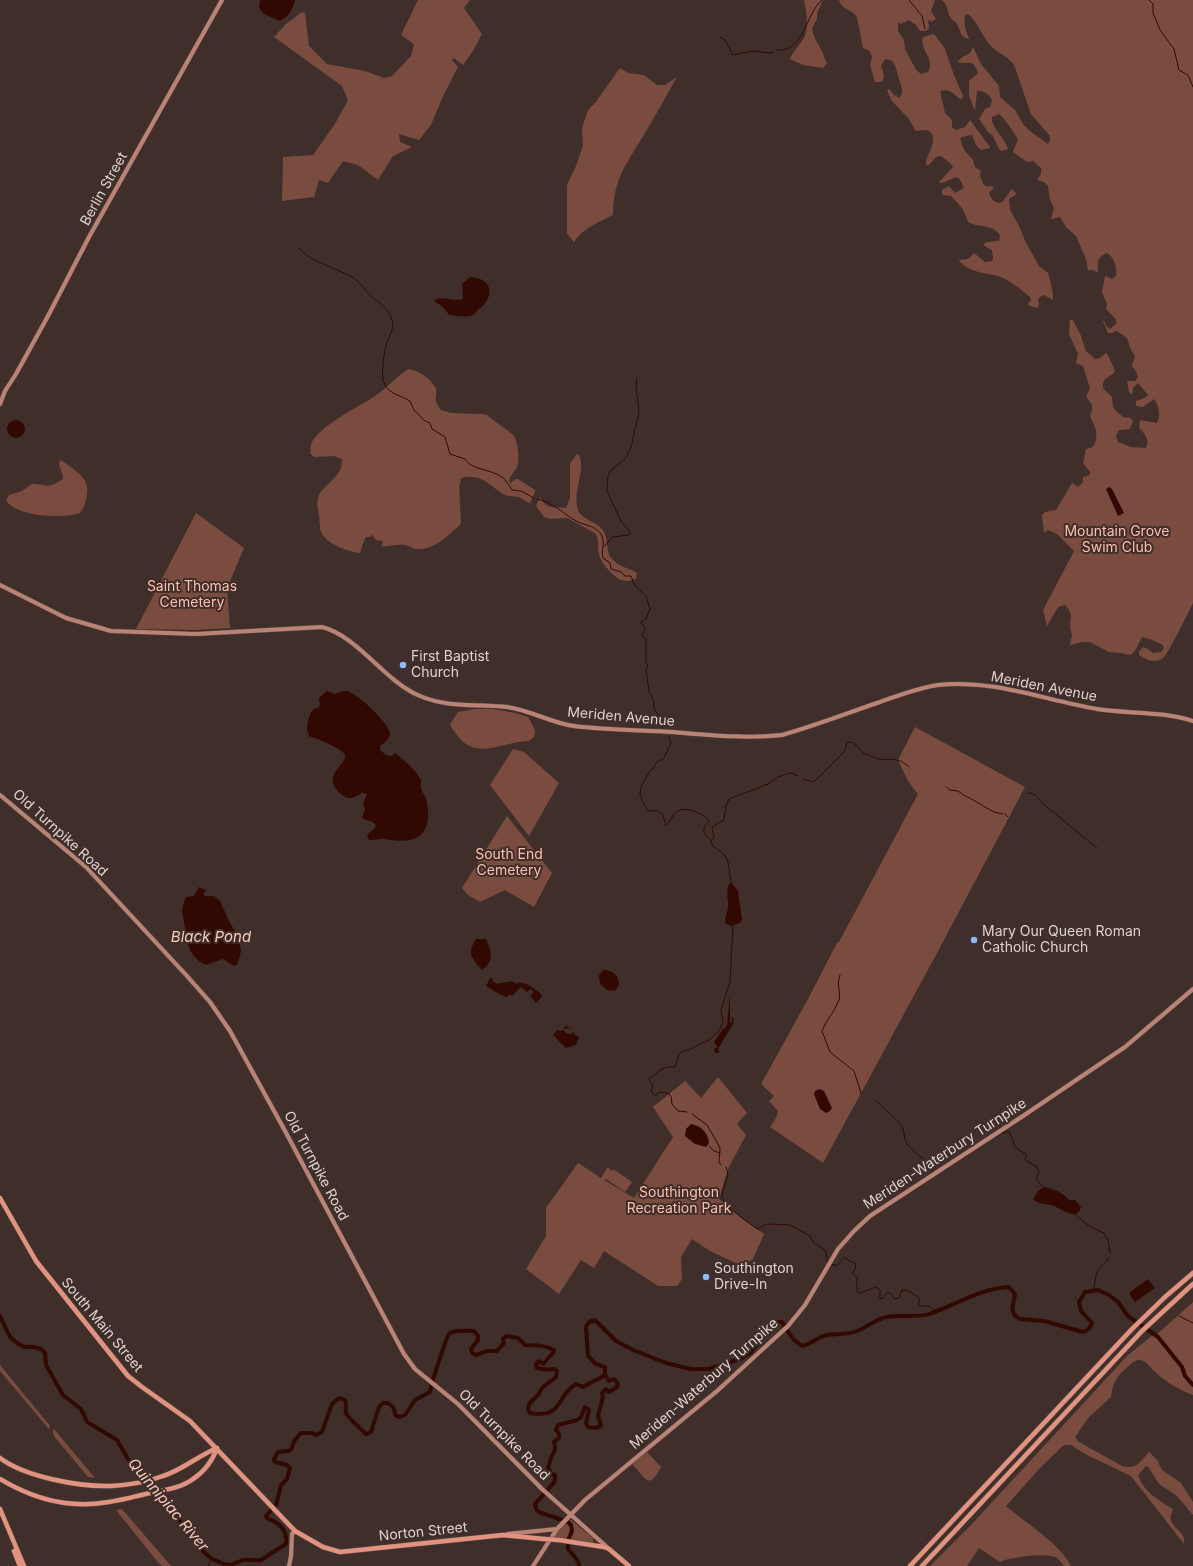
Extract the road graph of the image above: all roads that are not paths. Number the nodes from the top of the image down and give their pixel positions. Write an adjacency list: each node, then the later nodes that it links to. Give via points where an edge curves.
1 (222, 0): 2 (main road, Berlin Street, via 94,227)
2 (0, 404)
3 (0, 586): 4 (main road, Meriden Avenue, via 74,621 111,631 196,634 322,627 338,633 402,686 418,695 452,704 508,707 572,726 728,736 782,735 909,692 931,686 955,685 1014,690 1098,709 1182,717)
4 (1193, 721)
5 (0, 795): 14 (main road, Old Turnpike Road, via 86,867 210,1002 230,1031 404,1354 415,1369 458,1404)
6 (1193, 989): 14 (main road, Meriden-Waterbury Turnpike, via 1125,1047 870,1216 849,1236 829,1262 805,1305 787,1328)
7 (0, 1198): 10 (highway, South Main Street, via 36,1261 128,1376 186,1417)
8 (1193, 1273): 24 (highway, via 1144,1316)
9 (1193, 1285): 25 (highway, via 1139,1334)
10 (217, 1448): 11 (highway, via 174,1472 157,1478 109,1486 32,1474 15,1468); 12 (highway, via 199,1475 186,1484 96,1504 74,1504 45,1499); 16 (highway, South Main Street)
11 (0, 1458)
12 (0, 1479)
13 (0, 1510): 19 (highway); 20 (highway)
14 (568, 1517): 15 (main road, Meriden-Waterbury Turnpike); 18 (main road, Old Turnpike Road)
15 (558, 1527): 17 (main road, Norton Street); 22 (main road, Meriden-Waterbury Turnpike)
16 (295, 1531): 17 (highway, Norton Street, via 323,1547 340,1552); 21 (main road)
17 (503, 1535): 18 (highway, bridge, via 559,1540)
18 (609, 1549): 23 (highway)
19 (20, 1566)
20 (24, 1566)
21 (289, 1566)
22 (533, 1566)
23 (629, 1566)
24 (910, 1566)
25 (922, 1566)

